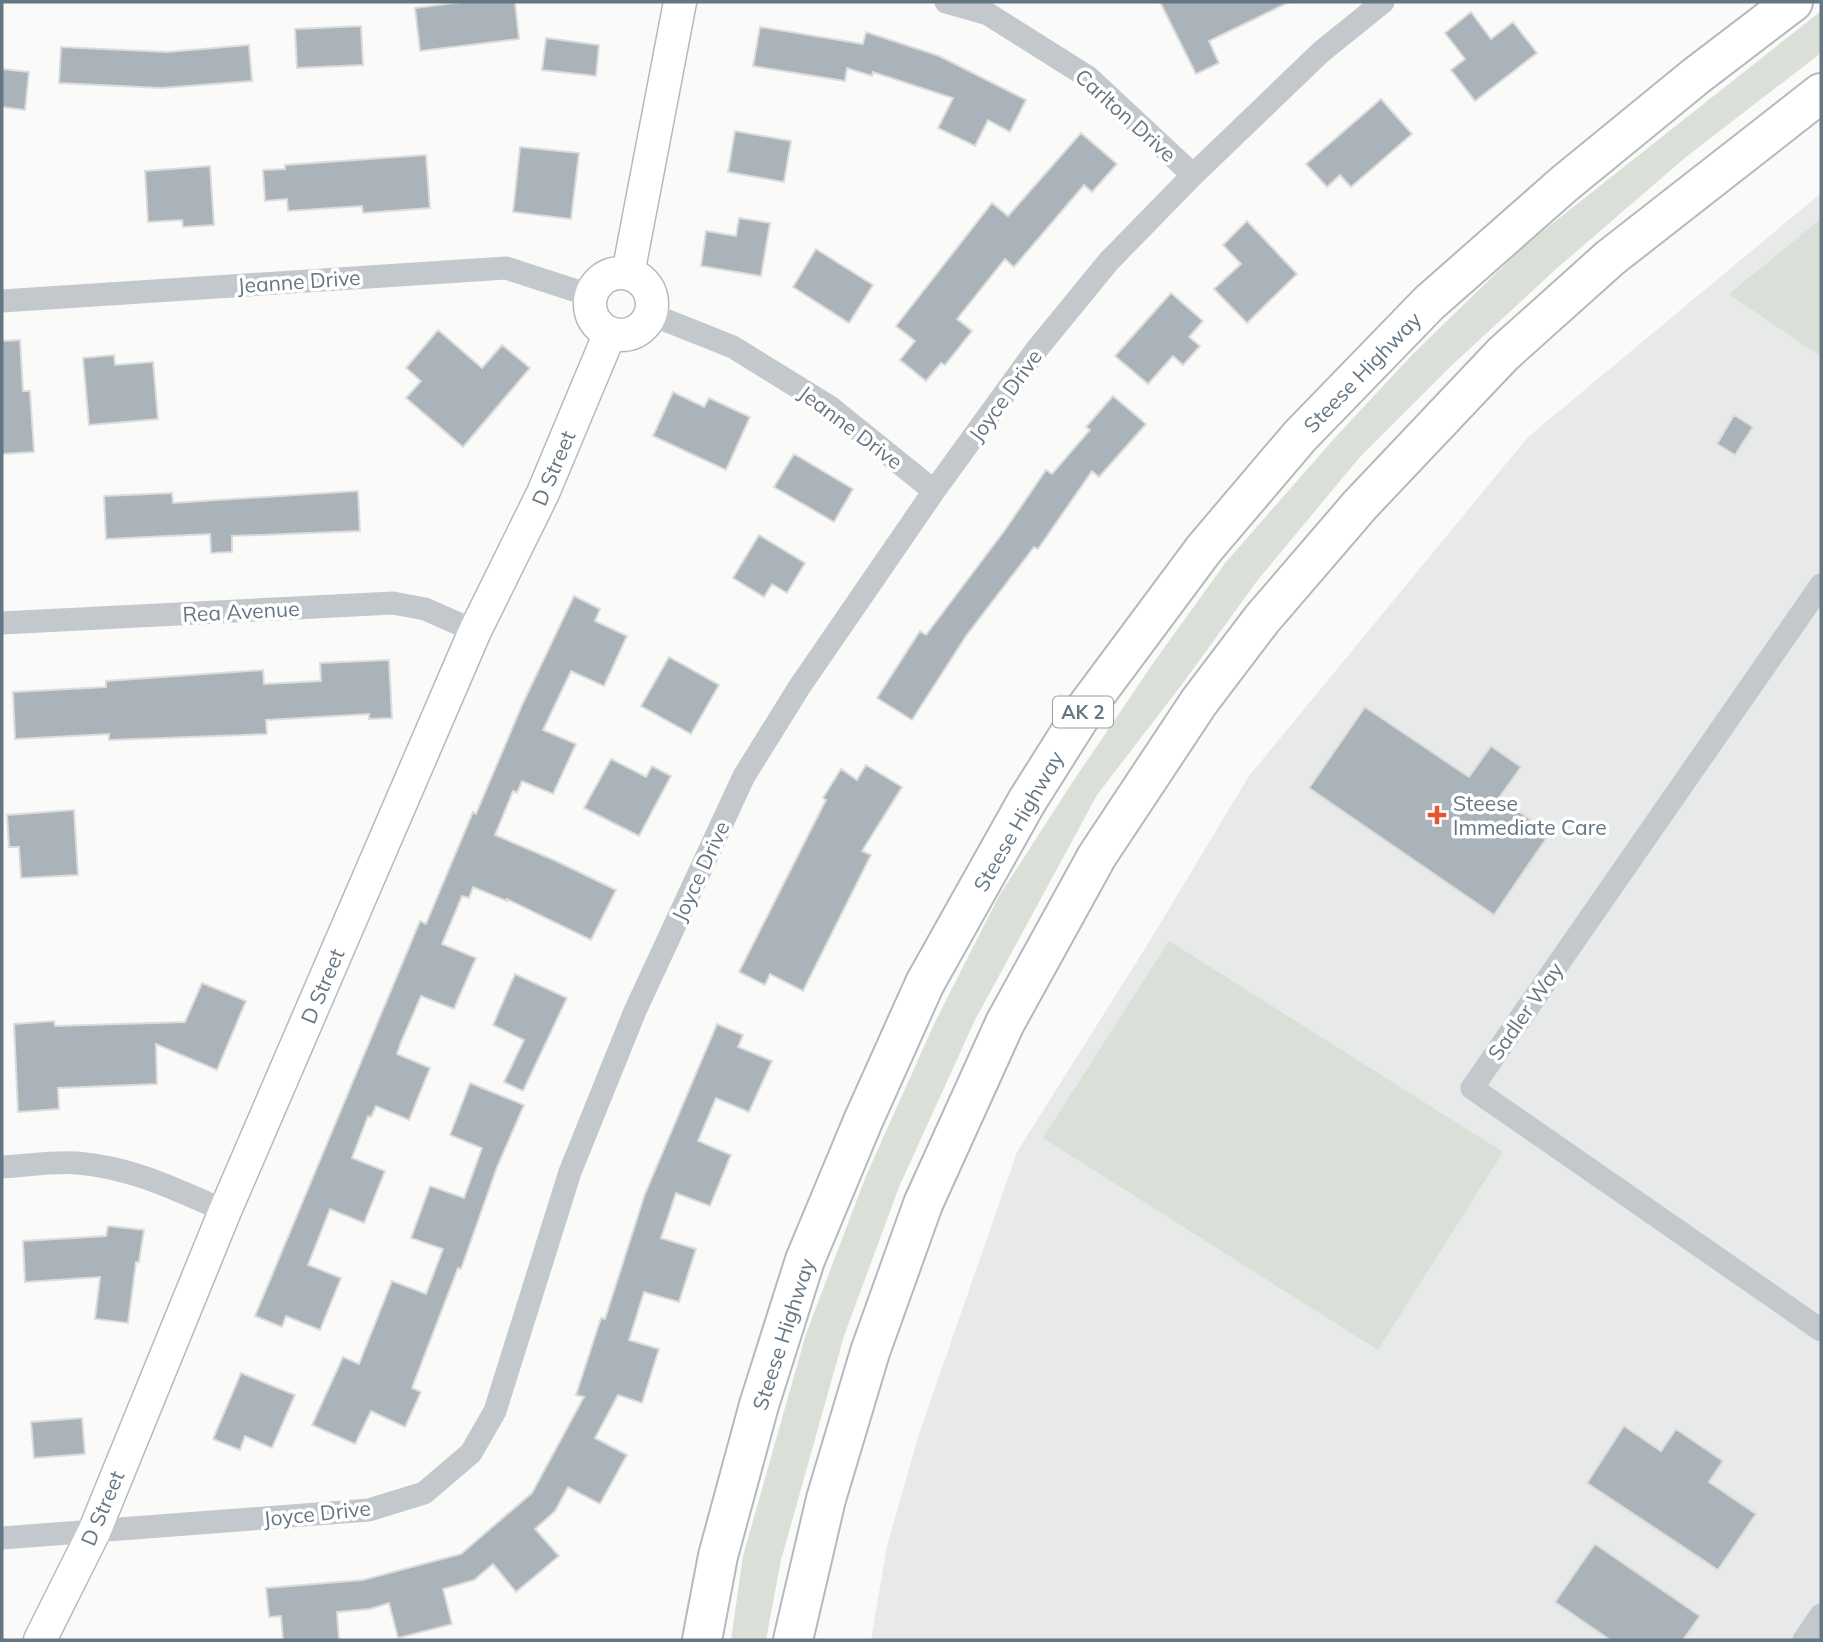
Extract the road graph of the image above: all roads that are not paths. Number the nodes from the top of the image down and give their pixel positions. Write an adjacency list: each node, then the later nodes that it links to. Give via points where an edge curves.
1 (680, 2): 7 (street)
2 (946, 2): 6 (street, Carlton Drive, via 988,14 1088,76)
3 (1383, 2): 6 (street, Joyce Drive, via 1321,52)
4 (1793, 2): 23 (highway, Steese Highway / AK 2, via 1574,176 1429,303 1300,436 1204,549 1085,709 925,983 863,1121 806,1260 759,1405 718,1556)
5 (1821, 93): 24 (highway, via 1610,258 1503,354 1360,505 1262,619 1191,713 1097,856 1011,1012 923,1204 870,1352 826,1499)
6 (1193, 175): 12 (street, Joyce Drive, via 1109,261 1037,349)
7 (628, 274): 8 (street, via 608,276); 10 (street, via 646,286)
8 (592, 296): 9 (street, Jeanne Drive, via 506,268); 11 (street, via 595,321)
9 (2, 301)
10 (650, 314): 11 (street, via 646,323 629,334); 12 (street, Jeanne Drive, via 733,347 830,407)
11 (610, 333): 15 (street, D Street, via 543,493)
12 (934, 491): 19 (street, Joyce Drive, via 744,776 635,1011 575,1159 495,1411 471,1453 424,1493 369,1510)
13 (1821, 585): 18 (street, Sadler Way, via 1472,1088)
14 (2, 623): 15 (street, Rea Avenue, via 393,603 425,609)
15 (475, 631): 17 (street, D Street)
16 (2, 1167): 17 (street, via 75,1163 125,1170)
17 (225, 1211): 19 (street, D Street)
18 (1821, 1329)
19 (94, 1532): 20 (street, Joyce Drive); 22 (street, D Street)
20 (2, 1538)
21 (1821, 1615): 25 (street)
22 (40, 1640)
23 (702, 1640)
24 (793, 1640)
25 (1804, 1640)

